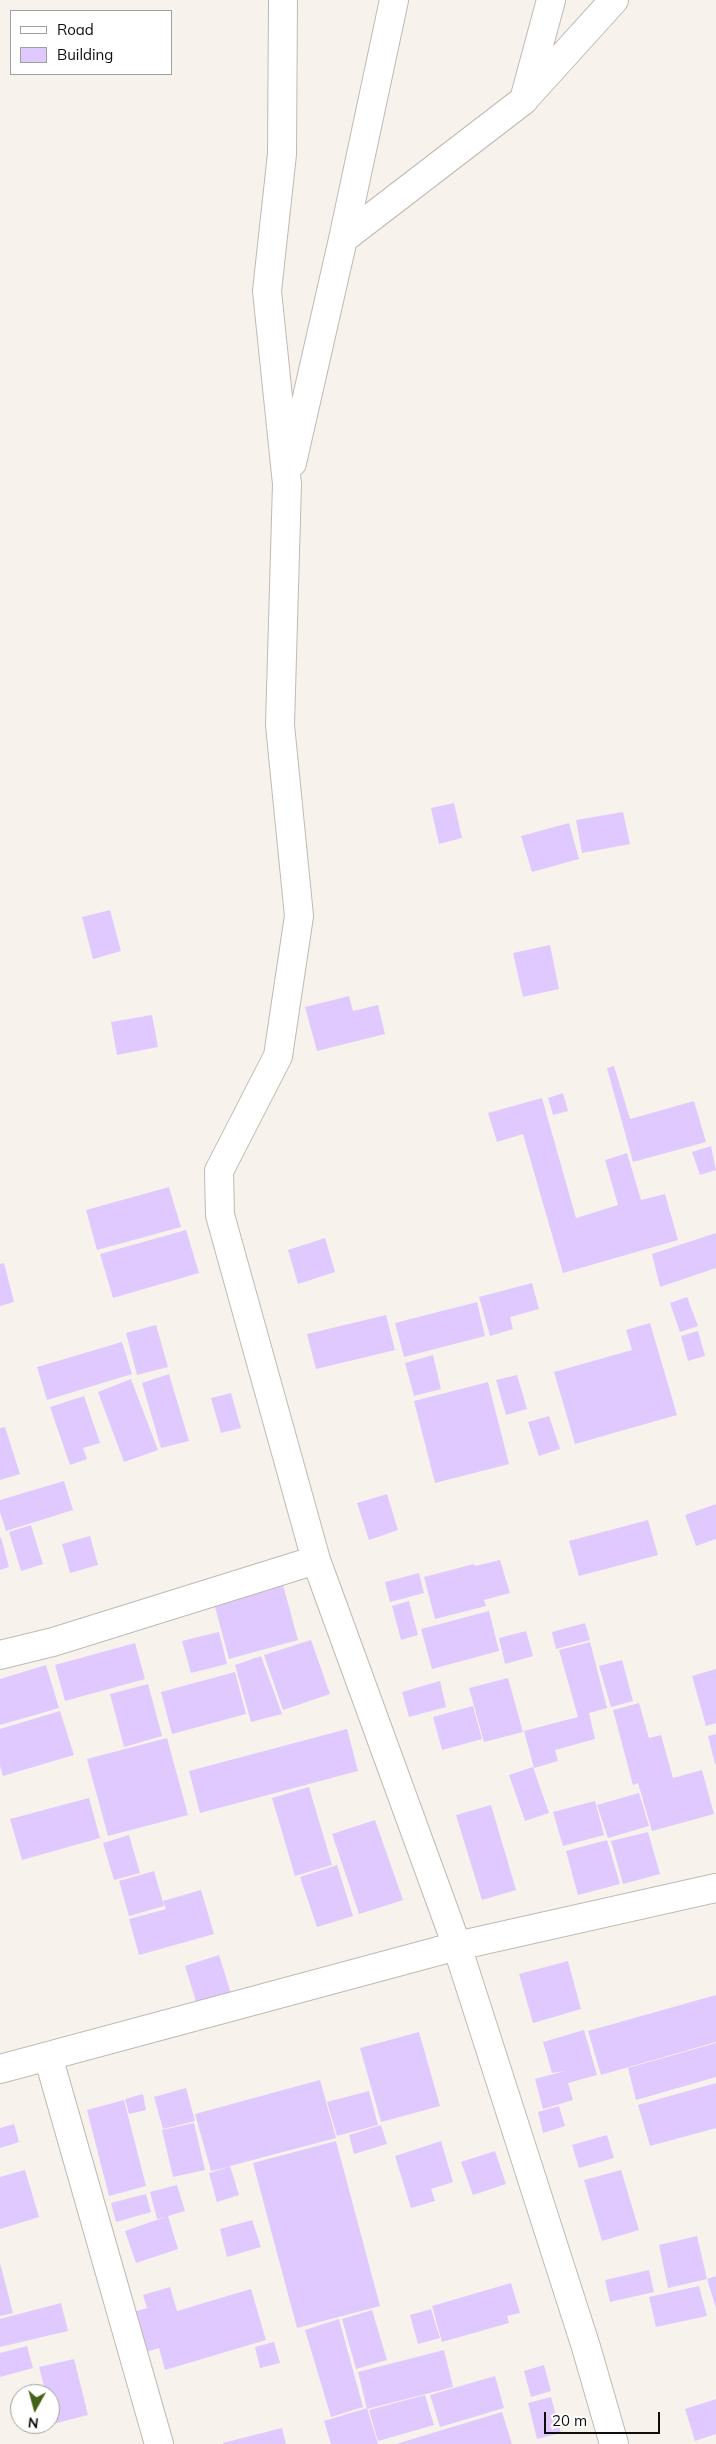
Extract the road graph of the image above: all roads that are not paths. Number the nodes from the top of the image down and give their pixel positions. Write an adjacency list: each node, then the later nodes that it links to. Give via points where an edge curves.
1 (283, 0): 7 (street, via 282,154 267,291)
2 (394, 0): 6 (street)
3 (551, 0): 5 (street)
4 (614, 0): 5 (street)
5 (524, 100): 6 (street)
6 (343, 239): 7 (street)
7 (287, 484): 8 (street, via 280,725 299,916 278,1056 219,1171 220,1214)
8 (316, 1560): 9 (street, via 52,1642); 11 (street)
9 (0, 1655)
10 (716, 1888): 11 (street)
11 (457, 1946): 12 (street); 15 (street)
12 (48, 2056): 13 (street); 14 (street)
13 (0, 2069)
14 (159, 2444)
15 (614, 2444)

